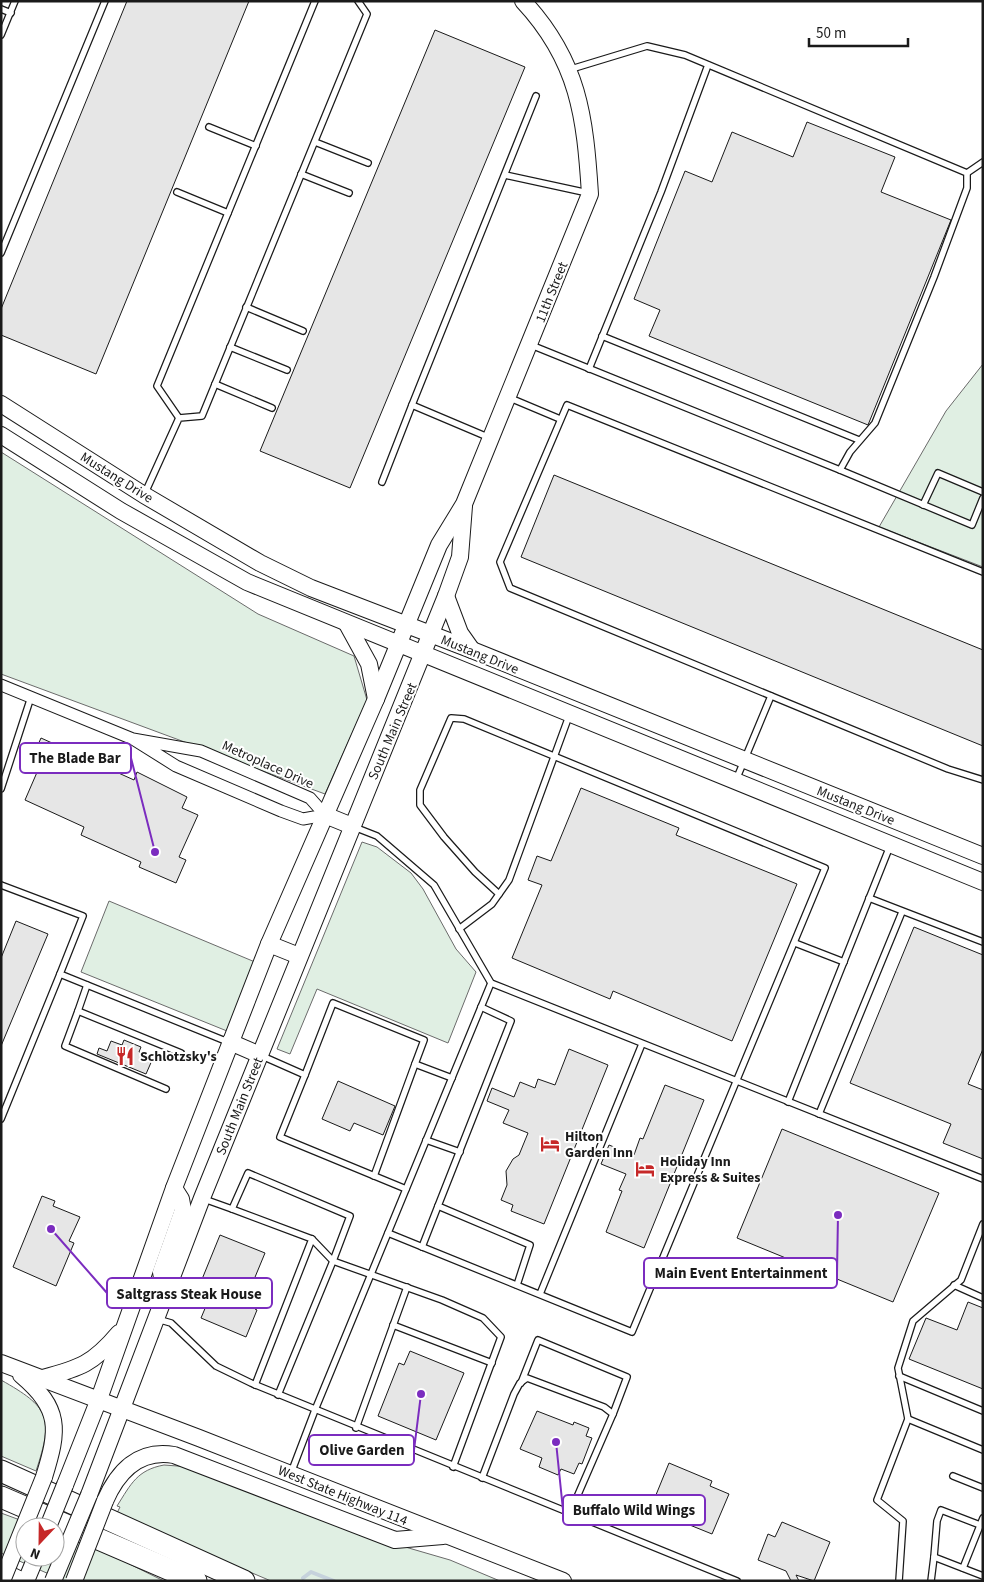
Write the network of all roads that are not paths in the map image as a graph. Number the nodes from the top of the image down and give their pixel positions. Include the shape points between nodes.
1 (15, 1) edge
2 (105, 1) edge
3 (315, 1) edge
4 (358, 1) edge
5 (524, 1) edge
6 (1, 9) edge
7 (11, 13) junction
8 (1, 36) edge
9 (708, 65) junction
10 (569, 72) junction
11 (536, 96) dead end
12 (209, 127) dead end
13 (315, 142) junction
14 (256, 146) junction
15 (983, 162) edge
16 (368, 163) dead end
17 (967, 173) junction
18 (301, 174) junction
19 (505, 175) junction
20 (177, 192) dead end
21 (349, 193) dead end
22 (590, 194) junction
23 (228, 213) junction
24 (1, 253) edge
25 (246, 307) junction
26 (303, 331) dead end
27 (602, 336) junction
28 (529, 345) junction
29 (230, 347) junction
30 (589, 369) junction
31 (287, 370) dead end
32 (214, 384) junction
33 (507, 397) junction
34 (1, 404) edge
35 (412, 405) junction
36 (272, 408) dead end
37 (179, 418) junction
38 (560, 419) junction
39 (1, 435) edge
40 (490, 438) junction
41 (859, 440) junction
42 (840, 470) junction
43 (382, 482) dead end
44 (983, 492) edge
45 (144, 494) junction
46 (983, 498) edge
47 (464, 504) junction
48 (923, 505) junction
49 (983, 572) edge
50 (446, 596) junction
51 (348, 624) junction
52 (407, 625) junction
53 (431, 634) junction
54 (398, 645) junction
55 (472, 650) junction
56 (423, 655) junction
57 (1, 685) edge
58 (771, 696) junction
59 (31, 697) junction
60 (376, 699) junction
61 (570, 715) junction
62 (133, 739) junction
63 (554, 756) junction
64 (744, 760) junction
65 (983, 780) edge
66 (735, 782) junction
67 (1, 789) edge
68 (325, 815) junction
69 (899, 822) junction
70 (352, 826) junction
71 (890, 844) junction
72 (983, 856) edge
73 (983, 882) edge
74 (1, 885) edge
75 (499, 894) junction
76 (869, 898) junction
77 (902, 912) junction
78 (459, 929) junction
79 (983, 942) edge
80 (795, 943) junction
81 (269, 944) junction
82 (299, 956) junction
83 (844, 962) junction
84 (60, 974) junction
85 (491, 983) junction
86 (87, 985) junction
87 (481, 1007) junction
88 (78, 1011) junction
89 (230, 1042) junction
90 (642, 1044) junction
91 (181, 1053) dead end
92 (260, 1055) junction
93 (414, 1064) junction
94 (305, 1075) junction
95 (452, 1078) junction
96 (737, 1081) junction
97 (166, 1089) dead end
98 (788, 1102) junction
99 (819, 1114) junction
100 (1, 1120) edge
101 (426, 1140) junction
102 (460, 1152) junction
103 (374, 1176) junction
104 (983, 1179) edge
105 (174, 1188) junction
106 (406, 1189) junction
107 (202, 1198) junction
108 (438, 1206) junction
109 (232, 1209) junction
110 (983, 1224) edge
111 (388, 1233) junction
112 (312, 1239) junction
113 (422, 1247) junction
114 (333, 1261) junction
115 (370, 1274) junction
116 (517, 1285) junction
117 (954, 1286) junction
118 (407, 1287) junction
119 (164, 1294) junction
120 (540, 1294) junction
121 (983, 1298) edge
122 (156, 1318) junction
123 (393, 1325) junction
124 (125, 1326) junction
125 (492, 1363) junction
126 (7, 1365) edge
127 (899, 1376) junction
128 (43, 1378) junction
129 (520, 1383) junction
130 (255, 1385) junction
131 (278, 1395) junction
132 (99, 1399) junction
133 (123, 1409) junction
134 (314, 1410) junction
135 (983, 1411) edge
136 (613, 1414) junction
137 (908, 1419) junction
138 (356, 1428) junction
139 (983, 1450) edge
140 (452, 1467) junction
141 (1, 1471) edge
142 (291, 1473) junction
143 (953, 1476) dead end
144 (482, 1478) junction
145 (983, 1488) edge
146 (1, 1497) edge
147 (570, 1513) junction
148 (52, 1517) edge
149 (983, 1518) edge
150 (980, 1525) junction
151 (448, 1536) junction
152 (934, 1557) junction
153 (32, 1567) edge
154 (963, 1568) junction
155 (1, 1573) edge
156 (983, 1576) edge
157 (2, 1581) edge
158 (17, 1581) edge
159 (26, 1581) edge
160 (54, 1581) edge
161 (74, 1581) edge
162 (196, 1581) edge
163 (244, 1581) edge
164 (564, 1581) edge
165 (737, 1581) edge
166 (899, 1581) edge
167 (931, 1581) edge

1 - 7 lane
2 - 24 lane
3 - 14 lane
4 - 13 lane via 367,14
5 - 10 main road, 11th Street via 561,54
6 - 7 lane
7 - 8 lane
9 - 10 lane via 647,46
9 - 17 lane
9 - 27 lane
10 - 22 main road, 11th Street via 582,109
11 - 19 lane
12 - 14 lane
13 - 16 lane
13 - 18 lane
14 - 23 lane
15 - 17 lane
17 - 41 lane via 964,196 924,302 875,422
18 - 21 lane
18 - 25 lane
19 - 22 lane
19 - 35 lane
20 - 23 lane
22 - 28 main road, 11th Street
23 - 37 lane via 157,386
25 - 26 lane
25 - 29 lane
27 - 30 lane
27 - 41 lane
28 - 30 lane
28 - 33 main road, 11th Street
29 - 31 lane
29 - 32 lane
30 - 42 lane
32 - 36 lane
32 - 37 lane via 202,416
33 - 38 lane
33 - 40 main road, 11th Street
34 - 45 main road, Mustang Drive
35 - 40 lane
35 - 43 lane
37 - 45 lane
38 - 49 lane via 567,405
38 - 58 lane via 500,562 510,588
39 - 51 main road, Mustang Drive via 121,511 247,582
40 - 47 main road, 11th Street
41 - 42 lane
42 - 48 lane
44 - 48 lane via 938,473
45 - 52 main road, Mustang Drive via 260,563 311,588
46 - 48 lane via 972,525
47 - 50 main road, 11th Street via 460,557
47 - 52 main road, 11th Street via 439,545
50 - 53 main road, 11th Street
50 - 55 main road via 460,633
51 - 54 main road, Mustang Drive
51 - 60 main road via 369,664
52 - 53 main road, Mustang Drive
52 - 54 main road, South Main Street
53 - 55 main road, Mustang Drive
53 - 56 main road, South Main Street
54 - 56 main road, Mustang Drive
54 - 60 main road, South Main Street
55 - 64 main road, Mustang Drive
56 - 61 main road, Mustang Drive
56 - 70 main road, South Main Street
57 - 59 street, Metroplace Drive
58 - 64 lane
58 - 65 lane via 948,769
59 - 62 street, Metroplace Drive
59 - 67 lane
60 - 68 main road, South Main Street
61 - 63 lane
61 - 66 main road, Mustang Drive
62 - 68 street, Metroplace Drive via 201,751 310,798
62 - 68 street, Metroplace Drive via 176,766 281,812 302,819
63 - 75 lane via 508,880
63 - 75 lane via 464,719 451,718 420,790 420,805 444,837
63 - 80 lane via 825,868
64 - 66 lane
64 - 69 main road, Mustang Drive
66 - 71 main road, Mustang Drive
68 - 70 main road
68 - 81 main road, South Main Street
69 - 71 main road
69 - 72 main road, Mustang Drive
70 - 78 lane via 376,836 434,885
70 - 82 main road, South Main Street
71 - 73 main road, Mustang Drive
71 - 76 lane
74 - 84 lane via 83,916
75 - 78 lane via 492,904
76 - 77 lane
76 - 83 lane
77 - 79 lane
77 - 99 lane
78 - 85 lane
80 - 83 lane
80 - 96 lane
81 - 82 main road
81 - 89 main road, South Main Street
82 - 92 main road, South Main Street
83 - 98 lane
84 - 86 lane
84 - 100 lane
85 - 87 lane
85 - 90 lane
86 - 88 lane
86 - 89 lane
87 - 95 lane
87 - 102 lane via 511,1021
88 - 91 lane
88 - 97 lane via 65,1046
89 - 92 main road
89 - 105 main road, South Main Street
90 - 96 lane
90 - 120 lane
92 - 94 lane
92 - 107 main road, South Main Street
93 - 94 lane via 424,1040 333,1003
93 - 95 lane
93 - 103 lane
94 - 103 lane via 280,1137
95 - 101 lane
96 - 98 lane
96 - 120 lane via 632,1332
98 - 99 lane
99 - 104 lane
101 - 102 lane
101 - 106 lane
102 - 108 lane
103 - 106 lane
105 - 119 main road via 183,1210 160,1272
105 - 124 main road, South Main Street
106 - 111 lane
107 - 109 lane
107 - 119 main road, South Main Street
108 - 113 lane
108 - 116 lane via 530,1245
109 - 112 lane
109 - 114 lane via 248,1173 350,1216
110 - 117 lane via 960,1280
111 - 113 lane
111 - 115 lane
112 - 114 lane
112 - 130 lane
113 - 116 lane
114 - 115 lane
114 - 131 lane
115 - 118 lane
115 - 134 lane
116 - 120 lane
117 - 121 lane
117 - 127 lane via 913,1321 898,1368
118 - 123 lane
118 - 125 lane via 483,1318 501,1337
119 - 122 main road, South Main Street
122 - 130 lane via 170,1322 216,1366
122 - 133 main road, South Main Street
123 - 125 lane
123 - 138 lane
124 - 128 main road via 99,1356 82,1366
124 - 132 main road, South Main Street
125 - 140 lane
126 - 128 main road, West State Highway 114
126 - 157 main road, bridge via 38,1388 52,1410 54,1435 44,1477
127 - 135 lane
127 - 137 lane
128 - 132 main road, West State Highway 114
129 - 136 lane via 527,1378 604,1407
129 - 136 lane via 538,1340 628,1377
129 - 144 lane
130 - 131 lane
131 - 134 lane
132 - 133 main road, West State Highway 114
132 - 148 main road, South Main Street, bridge
133 - 142 main road, West State Highway 114
133 - 160 main road, South Main Street, bridge
134 - 138 lane
134 - 142 lane
136 - 147 lane
137 - 139 lane
137 - 166 lane via 878,1500 903,1521
138 - 140 lane
140 - 144 lane
141 - 163 highway
142 - 151 main road, West State Highway 114
143 - 145 lane
144 - 147 lane
146 - 162 highway
147 - 165 lane
149 - 150 lane
150 - 152 lane via 941,1510 936,1521
150 - 154 lane
151 - 161 main road, bridge via 394,1540 162,1453 142,1458 126,1468 114,1483
151 - 164 main road, West State Highway 114
152 - 154 lane
152 - 167 lane
153 - 159 main road
154 - 156 lane
155 - 158 highway

